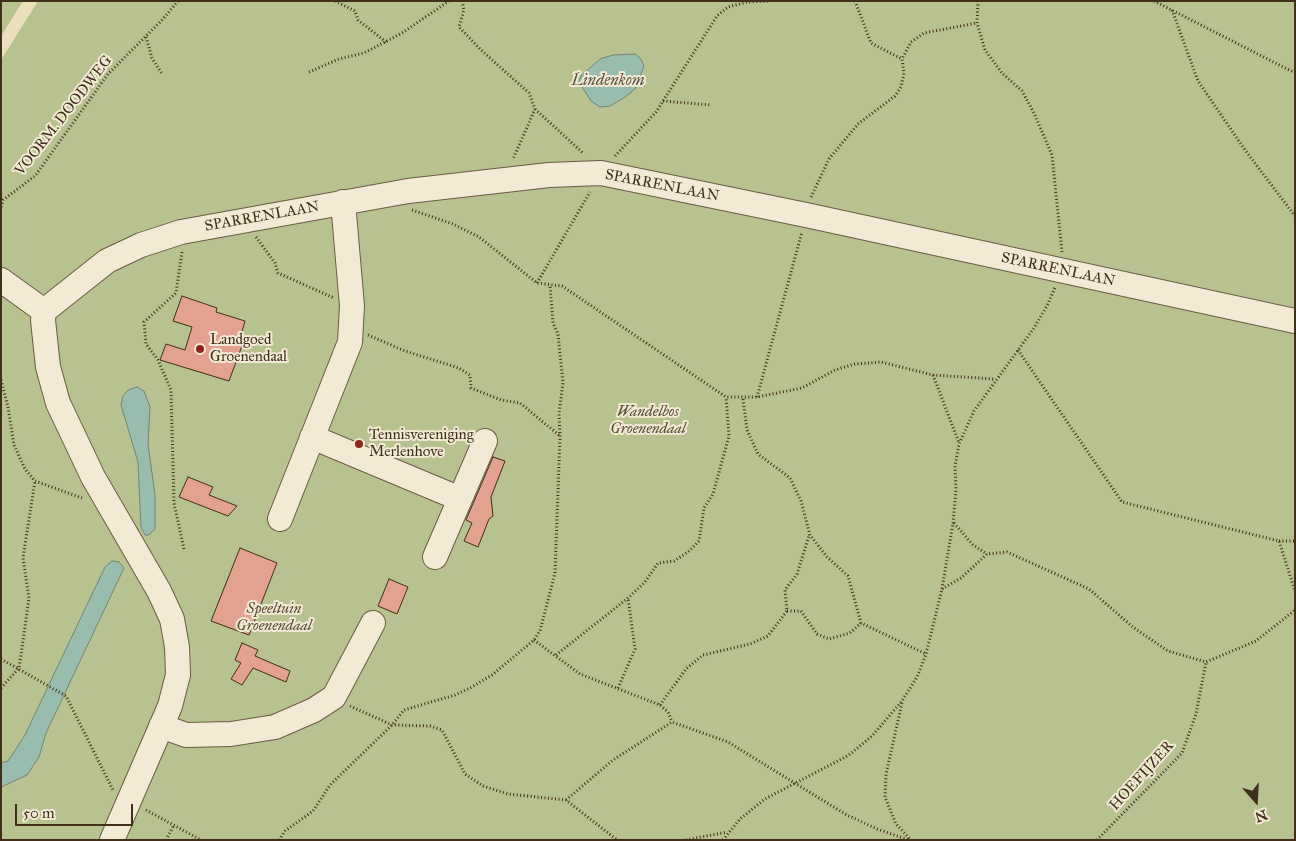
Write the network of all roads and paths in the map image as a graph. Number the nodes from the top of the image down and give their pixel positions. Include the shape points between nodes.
1 (178, 1) edge
2 (336, 1) edge
3 (449, 1) edge
4 (462, 1) edge
5 (768, 1) edge
6 (856, 1) edge
7 (978, 1) edge
8 (1154, 1) edge
9 (1172, 10) junction
10 (977, 23) junction
11 (146, 37) junction
12 (386, 42) junction
13 (902, 59) junction
14 (308, 72) dead end
15 (1295, 73) edge
16 (162, 74) dead end
17 (663, 101) junction
18 (710, 105) dead end
19 (535, 109) junction
20 (510, 165) dead end
21 (601, 173) junction
22 (385, 196) junction
23 (2, 201) edge
24 (343, 202) junction
25 (1, 206) edge
26 (806, 215) junction
27 (1295, 216) edge
28 (243, 220) junction
29 (181, 232) junction
30 (1061, 271) junction
31 (1, 280) edge
32 (537, 283) junction
33 (550, 285) junction
34 (352, 306) junction
35 (44, 311) junction
36 (1295, 321) edge
37 (1018, 350) junction
38 (933, 375) junction
39 (995, 379) junction
40 (1, 380) edge
41 (726, 397) junction
42 (758, 397) junction
43 (743, 399) junction
44 (560, 436) junction
45 (312, 437) junction
46 (485, 441) dead end
47 (959, 444) junction
48 (35, 481) junction
49 (458, 498) junction
50 (90, 500) dead end
51 (280, 519) dead end
52 (954, 523) junction
53 (810, 535) junction
54 (1279, 541) junction
55 (1295, 541) edge
56 (184, 549) dead end
57 (988, 554) junction
58 (435, 556) dead end
59 (942, 589) junction
60 (1295, 591) edge
61 (628, 598) junction
62 (1295, 610) edge
63 (787, 611) junction
64 (373, 623) dead end
65 (860, 623) junction
66 (534, 640) junction
67 (556, 654) junction
68 (926, 654) junction
69 (1, 659) edge
70 (1206, 662) junction
71 (19, 668) junction
72 (1, 688) edge
73 (618, 688) junction
74 (334, 697) junction
75 (902, 701) junction
76 (660, 705) junction
77 (672, 722) junction
78 (392, 725) junction
79 (161, 726) junction
80 (793, 783) junction
81 (123, 791) junction
82 (566, 800) junction
83 (174, 825) junction
84 (727, 832) junction
85 (112, 840) edge
86 (166, 840) edge
87 (201, 840) edge
88 (279, 840) edge
89 (617, 840) edge
90 (686, 840) edge
91 (723, 840) edge
92 (910, 840) edge
93 (1097, 840) edge

1 - 11 path, VOORM. DOODWEG
2 - 12 path via 355,11 358,20
3 - 12 path
4 - 19 path via 464,10 459,27 529,93
5 - 17 path via 728,7 717,16
6 - 13 path via 871,43
7 - 10 path
8 - 9 path
9 - 15 path
9 - 27 path via 1198,81
10 - 13 path via 924,33 911,42
10 - 30 path via 985,50 1002,73 1022,91 1052,155 1060,208
11 - 16 path via 152,58
11 - 23 path, VOORM. DOODWEG via 108,74 36,176
12 - 14 path
13 - 26 path via 901,87 895,96 858,124 829,159
17 - 18 path
17 - 21 path
19 - 20 path
19 - 21 path
21 - 22 street, SPARRENLAAN via 532,177
21 - 26 street, SPARRENLAAN
21 - 32 path
22 - 24 street, SPARRENLAAN
22 - 32 path via 479,237
23 - 25 path, VOORM. DOODWEG
24 - 28 street, SPARRENLAAN
24 - 34 street
26 - 30 street, SPARRENLAAN
26 - 42 path
28 - 29 street, SPARRENLAAN
28 - 34 path via 275,263 278,273
29 - 35 street, SPARRENLAAN via 107,260
29 - 56 path via 182,253 176,294 144,322 146,344 158,360 171,390 174,503
30 - 36 street, SPARRENLAAN
30 - 37 path via 1048,304
31 - 35 street
32 - 33 path
33 - 41 path via 562,286
33 - 44 path via 563,383
34 - 44 path via 363,331 376,340 459,368 470,375 471,388 501,400 520,403
34 - 45 street via 350,342
35 - 79 street via 48,367 58,403 93,477 172,619 178,675
37 - 39 path
37 - 54 path via 1122,502
38 - 39 path
38 - 42 path via 881,362 854,364 835,370 802,388
38 - 47 path
39 - 47 path via 974,411
40 - 48 path via 14,445 25,469
41 - 43 path
41 - 61 path via 729,436 713,494 704,508 699,541 674,560 658,563
42 - 43 path
43 - 53 path via 747,430 754,446 758,454 790,478 801,501
44 - 66 path via 555,573 540,631
45 - 49 street
45 - 51 street
46 - 49 street
47 - 52 path via 955,466
48 - 50 path
48 - 71 path via 23,558 29,598
49 - 58 street
52 - 57 path via 973,545
52 - 59 path
53 - 63 path via 798,574 785,590
53 - 65 path via 848,576
54 - 55 path
54 - 60 path
57 - 59 path via 961,578
57 - 70 path via 1007,552 1089,590 1134,628 1168,651
59 - 68 path
61 - 67 path
61 - 73 path via 635,648
62 - 70 path via 1256,641
63 - 65 path via 800,611 817,634 829,639 850,633
63 - 76 path via 768,636 750,644 703,655 686,668
64 - 74 street
65 - 68 path
66 - 67 path
66 - 78 path via 492,675 455,696 404,710
67 - 73 path via 580,674
68 - 75 path
69 - 71 path
70 - 93 path, HOEFIJZER via 1196,714 1182,753
71 - 72 path
71 - 81 path via 66,696 112,790
73 - 76 path
74 - 78 path
74 - 79 street via 314,710 275,727 231,734 186,735
75 - 80 path via 872,736 849,756
75 - 92 path via 886,774 885,797 896,824
76 - 77 path
77 - 80 path via 728,742
77 - 82 path via 613,760
78 - 82 path via 430,726 442,730 465,774 483,786 508,794
78 - 88 path via 330,785 313,811 285,831
79 - 81 street
80 - 84 path via 765,799
80 - 92 path via 845,814
81 - 83 path
81 - 85 street
82 - 89 path
83 - 86 path
83 - 87 path
84 - 90 path
84 - 91 path

